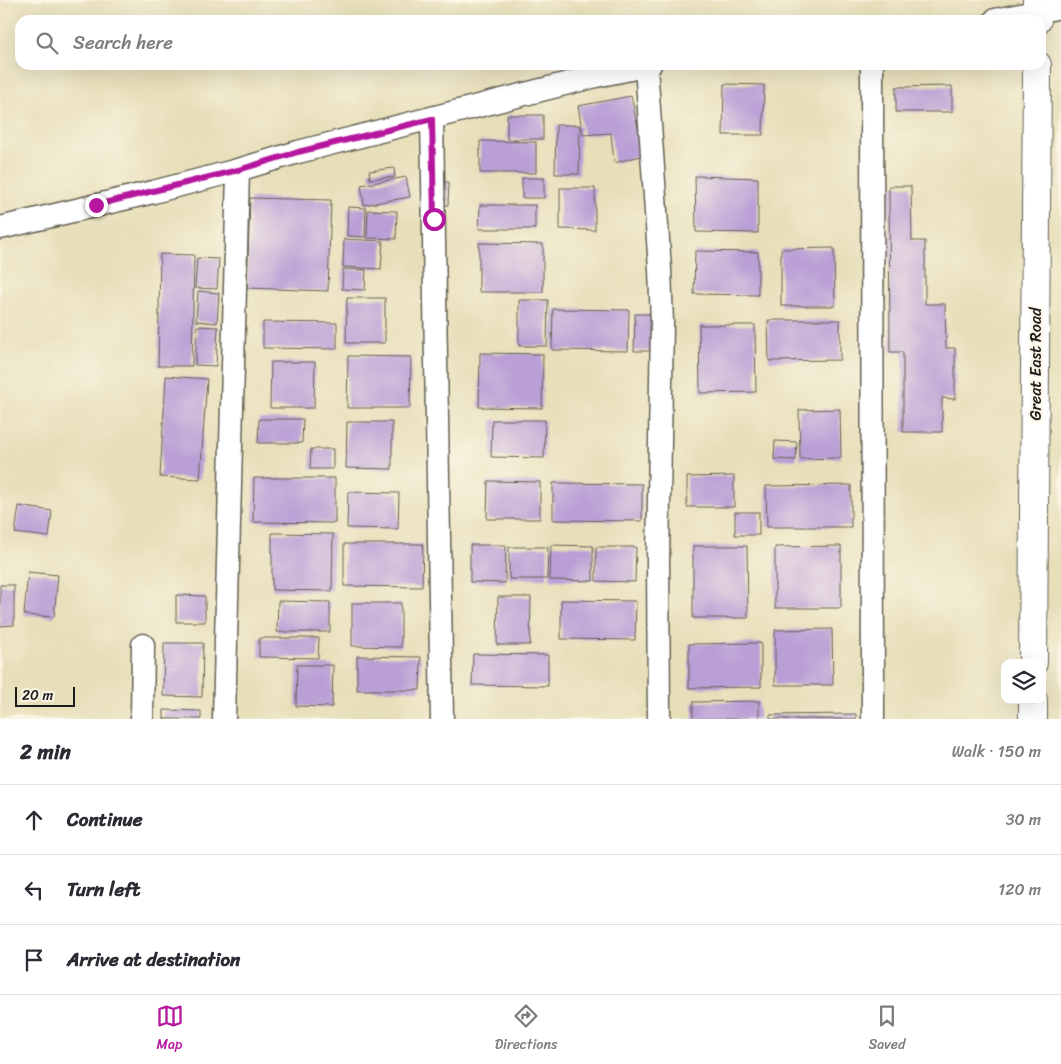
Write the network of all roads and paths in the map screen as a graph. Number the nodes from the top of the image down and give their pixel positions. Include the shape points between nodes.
1 (1043, 10) edge
2 (1019, 15) edge
3 (624, 70) edge
4 (648, 70) edge
5 (872, 70) edge
6 (1037, 70) edge
7 (432, 119) junction
8 (238, 170) junction
9 (0, 228) edge
10 (143, 645) dead end
11 (1033, 659) edge
12 (1033, 704) edge
13 (142, 719) edge
14 (224, 719) edge
15 (442, 719) edge
16 (660, 719) edge
17 (872, 719) edge
18 (1033, 719) edge

1 - 2 street
3 - 7 street
4 - 16 street via 662,323 658,560
5 - 17 street
6 - 11 highway, Great East Road
7 - 8 street
7 - 15 street
8 - 9 street
8 - 14 street
10 - 13 street
12 - 18 highway

